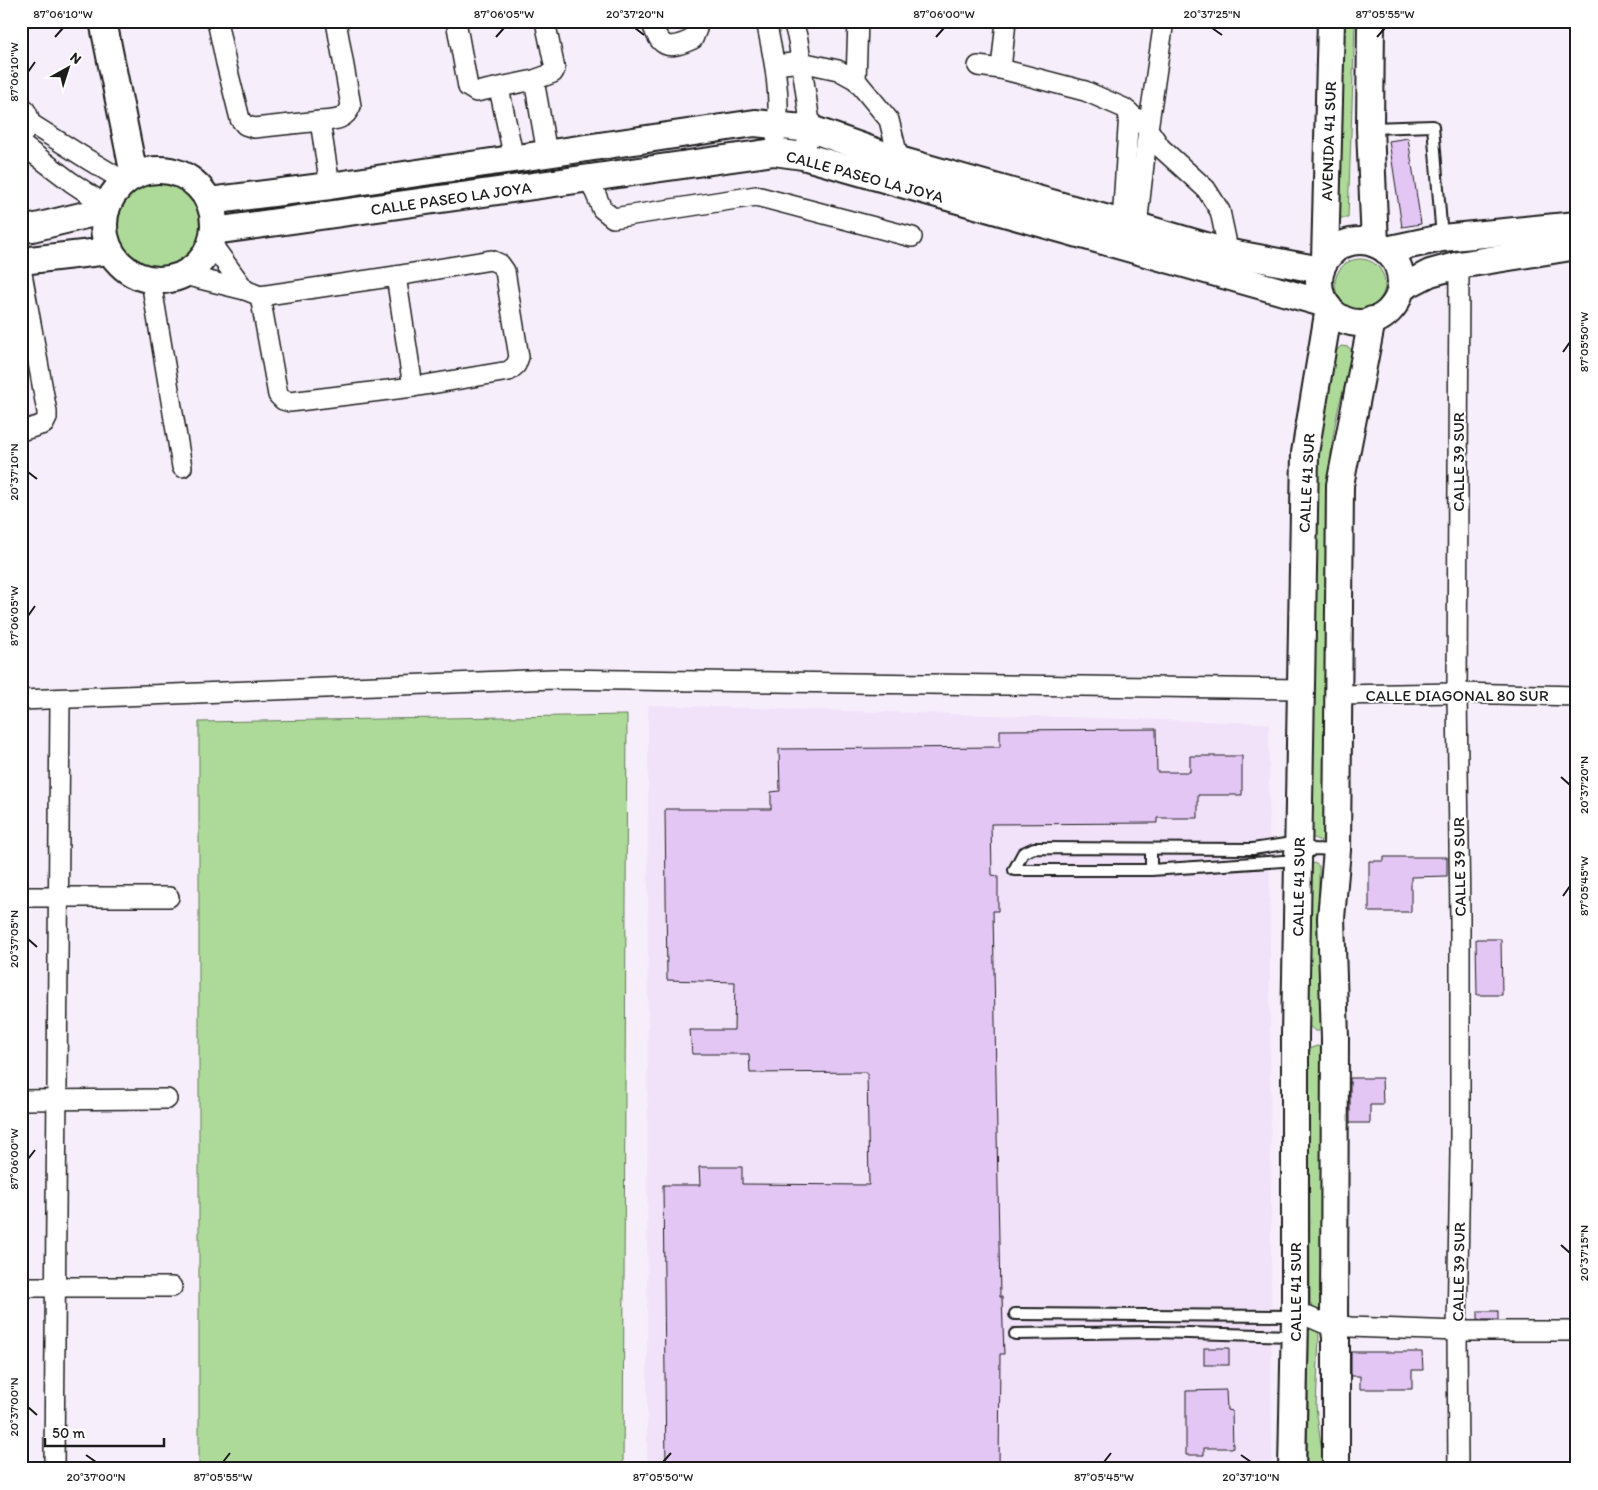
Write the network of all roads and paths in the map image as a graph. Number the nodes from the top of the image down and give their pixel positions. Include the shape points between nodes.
1 (103, 21) edge
2 (217, 21) edge
3 (336, 21) edge
4 (456, 21) edge
5 (545, 21) edge
6 (651, 21) edge
7 (696, 21) edge
8 (766, 21) edge
9 (793, 21) edge
10 (858, 21) edge
11 (1006, 21) edge
12 (1164, 21) edge
13 (1331, 21) edge
14 (1371, 21) edge
15 (1572, 21) edge
16 (1577, 26) edge
17 (801, 62) junction
18 (775, 65) junction
19 (978, 66) dead end
20 (1001, 69) junction
21 (534, 80) junction
22 (856, 80) junction
23 (500, 88) junction
24 (21, 104) edge
25 (1129, 112) junction
26 (320, 121) junction
27 (778, 124) junction
28 (1370, 128) junction
29 (26, 129) edge
30 (811, 129) junction
31 (1148, 129) junction
32 (21, 144) edge
33 (774, 152) junction
34 (547, 153) junction
35 (803, 156) junction
36 (514, 159) junction
37 (87, 160) junction
38 (899, 160) junction
39 (129, 178) junction
40 (589, 178) junction
41 (71, 182) junction
42 (330, 186) junction
43 (208, 201) junction
44 (106, 208) junction
45 (1130, 224) junction
46 (1577, 225) edge
47 (21, 229) edge
48 (213, 237) junction
49 (912, 237) dead end
50 (1442, 238) junction
51 (1577, 246) edge
52 (1380, 247) junction
53 (110, 251) junction
54 (1226, 252) junction
55 (21, 261) edge
56 (1323, 265) junction
57 (1459, 265) junction
58 (21, 268) edge
59 (184, 275) junction
60 (396, 276) junction
61 (151, 281) junction
62 (1401, 288) junction
63 (253, 293) junction
64 (1327, 306) junction
65 (1372, 320) junction
66 (413, 387) junction
67 (21, 431) edge
68 (182, 467) dead end
69 (1302, 689) junction
70 (1456, 693) junction
71 (1338, 695) junction
72 (1577, 696) edge
73 (60, 699) junction
74 (21, 700) edge
75 (1150, 848) junction
76 (1312, 850) junction
77 (1151, 870) junction
78 (21, 897) edge
79 (58, 897) junction
80 (168, 897) dead end
81 (1295, 1036) junction
82 (1334, 1038) junction
83 (167, 1099) dead end
84 (21, 1100) edge
85 (57, 1100) junction
86 (21, 1287) edge
87 (55, 1287) junction
88 (172, 1287) dead end
89 (1015, 1314) dead end
90 (1152, 1314) junction
91 (1334, 1324) junction
92 (1295, 1326) junction
93 (1457, 1331) junction
94 (1577, 1331) edge
95 (1153, 1332) junction
96 (1016, 1334) dead end
97 (54, 1469) edge
98 (1292, 1469) edge
99 (1336, 1469) edge
100 (1458, 1469) edge

1 - 39 main road
2 - 26 street via 240,120 245,125 254,128
3 - 26 street via 351,106 342,119
4 - 23 street via 468,87 476,92
5 - 21 street via 555,69 550,75
6 - 7 street via 657,39 664,45 679,45 693,39
8 - 18 street
9 - 17 street
10 - 22 street
11 - 20 street
12 - 31 street
13 - 56 main road, AVENIDA 41 SUR
14 - 28 main road
15 - 16 street
17 - 18 street
17 - 22 street via 838,70
17 - 30 street
18 - 27 street
19 - 20 street
20 - 25 street via 1085,91
21 - 23 street
21 - 34 street
22 - 38 street via 889,120
23 - 36 street
24 - 29 street via 29,112
25 - 31 street
25 - 45 street
26 - 42 street
27 - 30 main road, CALLE PASEO LA JOYA
27 - 33 street
27 - 34 main road, CALLE PASEO LA JOYA via 756,123
28 - 50 lane via 1433,126
28 - 52 main road
29 - 37 street
30 - 35 street
30 - 38 main road, CALLE PASEO LA JOYA
31 - 45 street
31 - 54 street via 1161,148 1206,189 1220,211
32 - 41 street
33 - 35 main road, CALLE PASEO LA JOYA
33 - 40 main road, CALLE PASEO LA JOYA
34 - 36 main road, CALLE PASEO LA JOYA
35 - 64 main road, CALLE PASEO LA JOYA
36 - 42 main road, CALLE PASEO LA JOYA
37 - 39 street
37 - 41 street
38 - 45 main road, CALLE PASEO LA JOYA
39 - 43 main road via 158,170 173,172 188,178
39 - 44 main road via 114,193
40 - 48 main road, CALLE PASEO LA JOYA
40 - 49 street via 602,209 613,218 756,196
41 - 44 street
42 - 43 main road, CALLE PASEO LA JOYA
43 - 48 main road via 213,216
44 - 47 main road
44 - 53 main road via 104,228
45 - 54 main road, CALLE PASEO LA JOYA
46 - 50 main road
48 - 59 main road via 201,262
48 - 63 street
50 - 52 main road
51 - 57 main road
52 - 56 main road via 1361,241 1348,242 1336,248
52 - 62 main road via 1397,267
53 - 55 main road
53 - 61 main road via 126,270
54 - 56 main road, CALLE PASEO LA JOYA
56 - 64 main road via 1319,284
57 - 62 main road via 1430,273
57 - 70 street, CALLE 39 SUR
58 - 67 street via 47,412 44,424
59 - 61 main road
59 - 63 street
60 - 63 street
60 - 66 street
60 - 66 street via 492,260 500,264 505,271 519,357 509,371
61 - 68 street
62 - 65 main road via 1389,311
63 - 66 street via 278,395 284,400 290,402
64 - 65 main road via 1339,317 1352,322
64 - 69 main road, CALLE 41 SUR via 1304,454
65 - 71 main road, CALLE 41 SUR via 1340,485
69 - 73 street via 553,679
69 - 76 main road, CALLE 41 SUR
70 - 71 street, CALLE DIAGONAL 80 SUR
70 - 72 street, CALLE DIAGONAL 80 SUR
70 - 93 street, CALLE 39 SUR via 1460,918
71 - 76 main road, CALLE 41 SUR
73 - 74 street
73 - 79 street
75 - 76 lane
75 - 77 lane
75 - 77 lane via 1034,848 1023,853 1014,870
76 - 77 lane
76 - 81 main road, CALLE 41 SUR
76 - 82 main road, CALLE 41 SUR via 1331,918
78 - 79 street
79 - 80 street
79 - 85 street
81 - 82 main road
81 - 92 main road, CALLE 41 SUR
82 - 91 main road, CALLE 41 SUR
83 - 85 street
84 - 85 street
85 - 87 street
86 - 87 street
87 - 88 street
87 - 97 street
89 - 90 lane
90 - 92 lane
90 - 95 lane
91 - 92 street via 1309,1317
91 - 93 street via 1350,1328
91 - 99 main road, CALLE 41 SUR
92 - 95 lane
92 - 98 main road, CALLE 41 SUR
93 - 94 street
93 - 100 street, CALLE 39 SUR
95 - 96 lane

